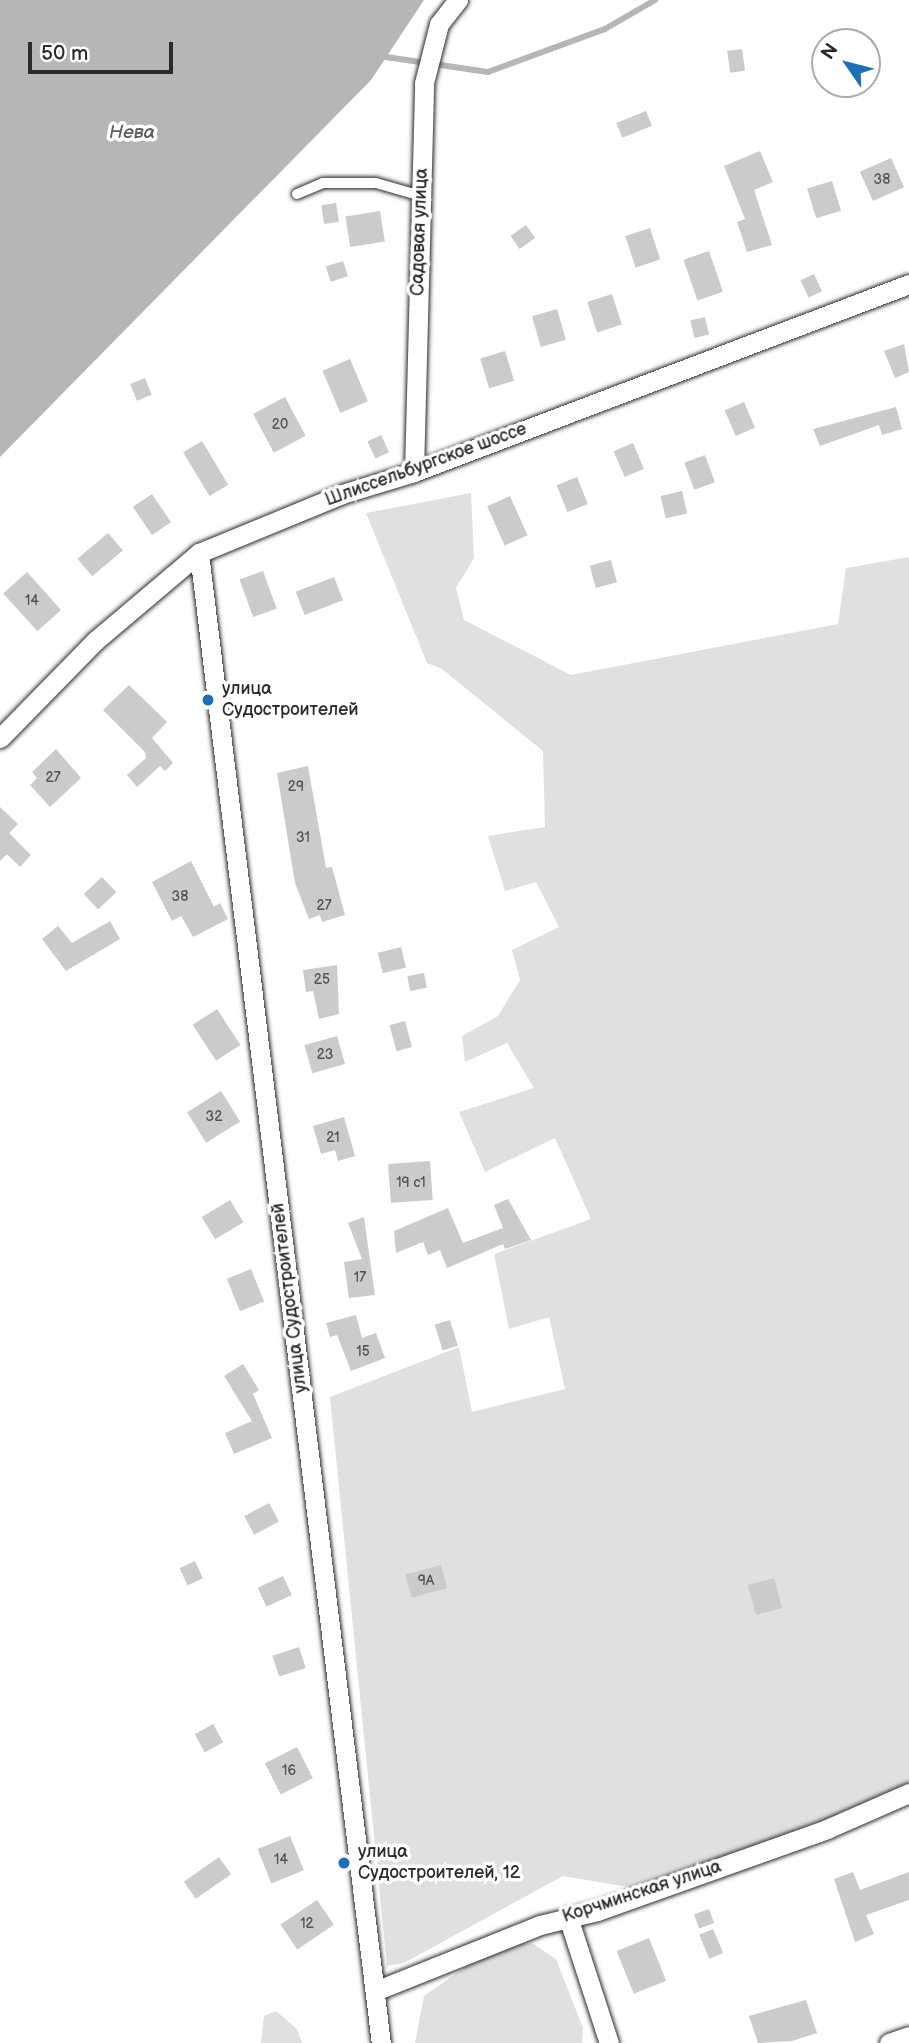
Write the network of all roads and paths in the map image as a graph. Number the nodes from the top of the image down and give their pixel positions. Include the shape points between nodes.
1 (458, 0) edge
2 (297, 194) dead end
3 (421, 196) junction
4 (909, 284) edge
5 (414, 472) junction
6 (199, 553) junction
7 (0, 738) edge
8 (909, 1793) edge
9 (568, 1917) junction
10 (375, 1991) junction
11 (909, 2036) edge
12 (381, 2043) edge
13 (609, 2043) edge
14 (890, 2043) edge

1 - 3 street, Садовая улица via 439,24 424,83
2 - 3 lane via 323,183 376,183
3 - 5 street, Садовая улица
4 - 5 street, Шлиссельбургское шоссе
5 - 6 street, Шлиссельбургское шоссе via 317,503
6 - 7 street, Шлиссельбургское шоссе via 96,640
6 - 10 street, улица Судостроителей
8 - 9 street, Корчминская улица via 827,1829
9 - 10 street, Корчминская улица
9 - 13 street
10 - 12 street, улица Судостроителей
11 - 14 street

